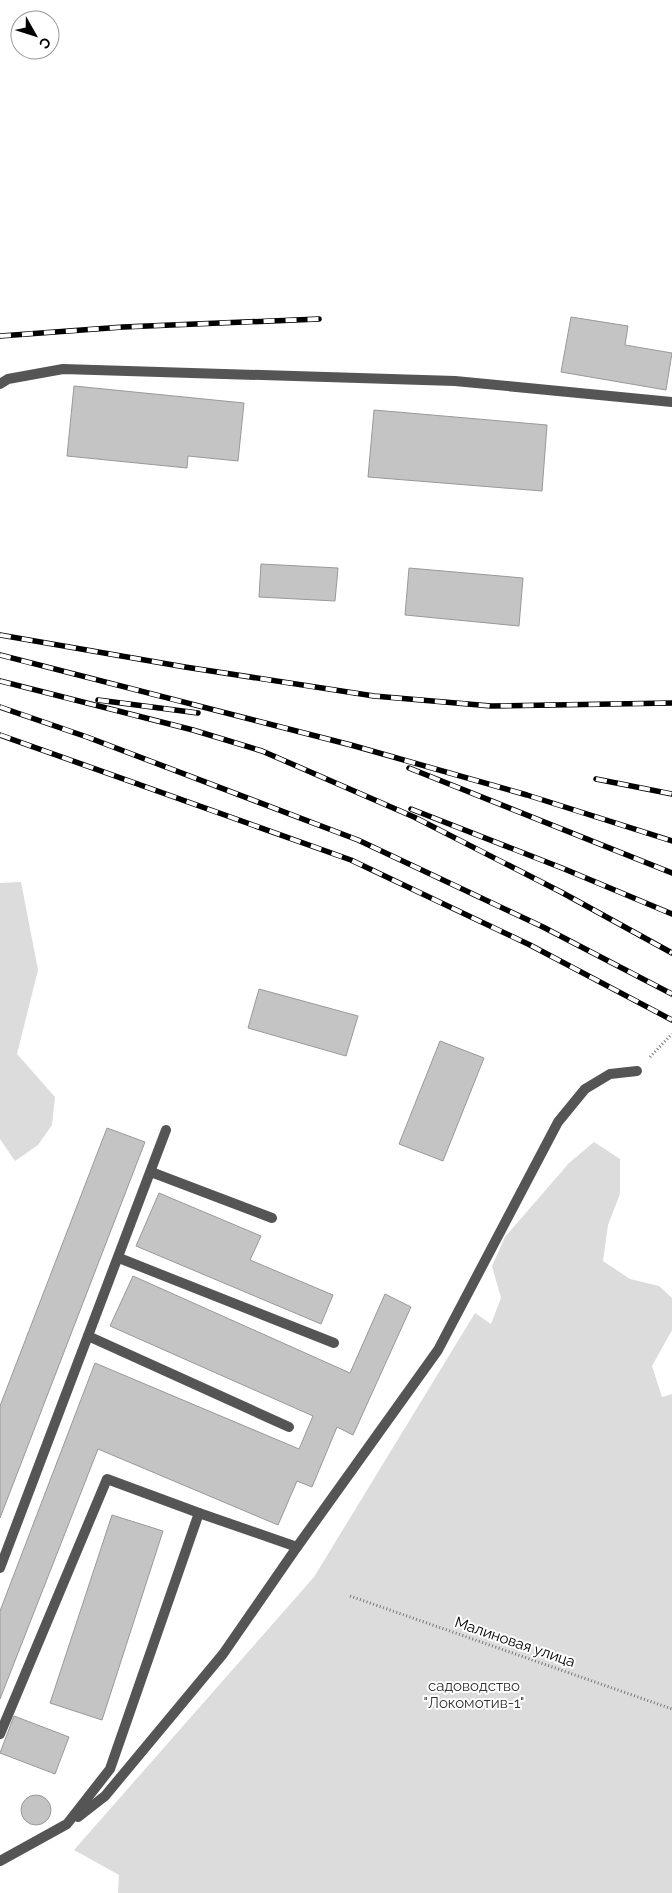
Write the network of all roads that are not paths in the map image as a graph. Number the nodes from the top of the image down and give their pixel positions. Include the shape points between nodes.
1 (0, 384) edge
2 (672, 402) edge
3 (637, 1071) road end
4 (166, 1130) dead end
5 (151, 1172) junction
6 (272, 1218) dead end
7 (119, 1258) junction
8 (88, 1336) junction
9 (334, 1343) dead end
10 (289, 1427) dead end
11 (199, 1513) junction
12 (296, 1547) junction
13 (0, 1568) edge
14 (0, 1734) edge
15 (67, 1824) junction
16 (0, 1861) edge

1 - 2 lane via 8,379 73,369 455,381
3 - 12 lane via 610,1074 585,1089 558,1122 438,1350
4 - 5 lane
5 - 6 lane
5 - 7 lane
7 - 8 lane
7 - 9 lane
8 - 10 lane
8 - 13 lane
11 - 12 lane
11 - 14 lane via 107,1479
11 - 15 lane via 110,1769
12 - 15 lane via 223,1654 105,1796
15 - 16 lane

